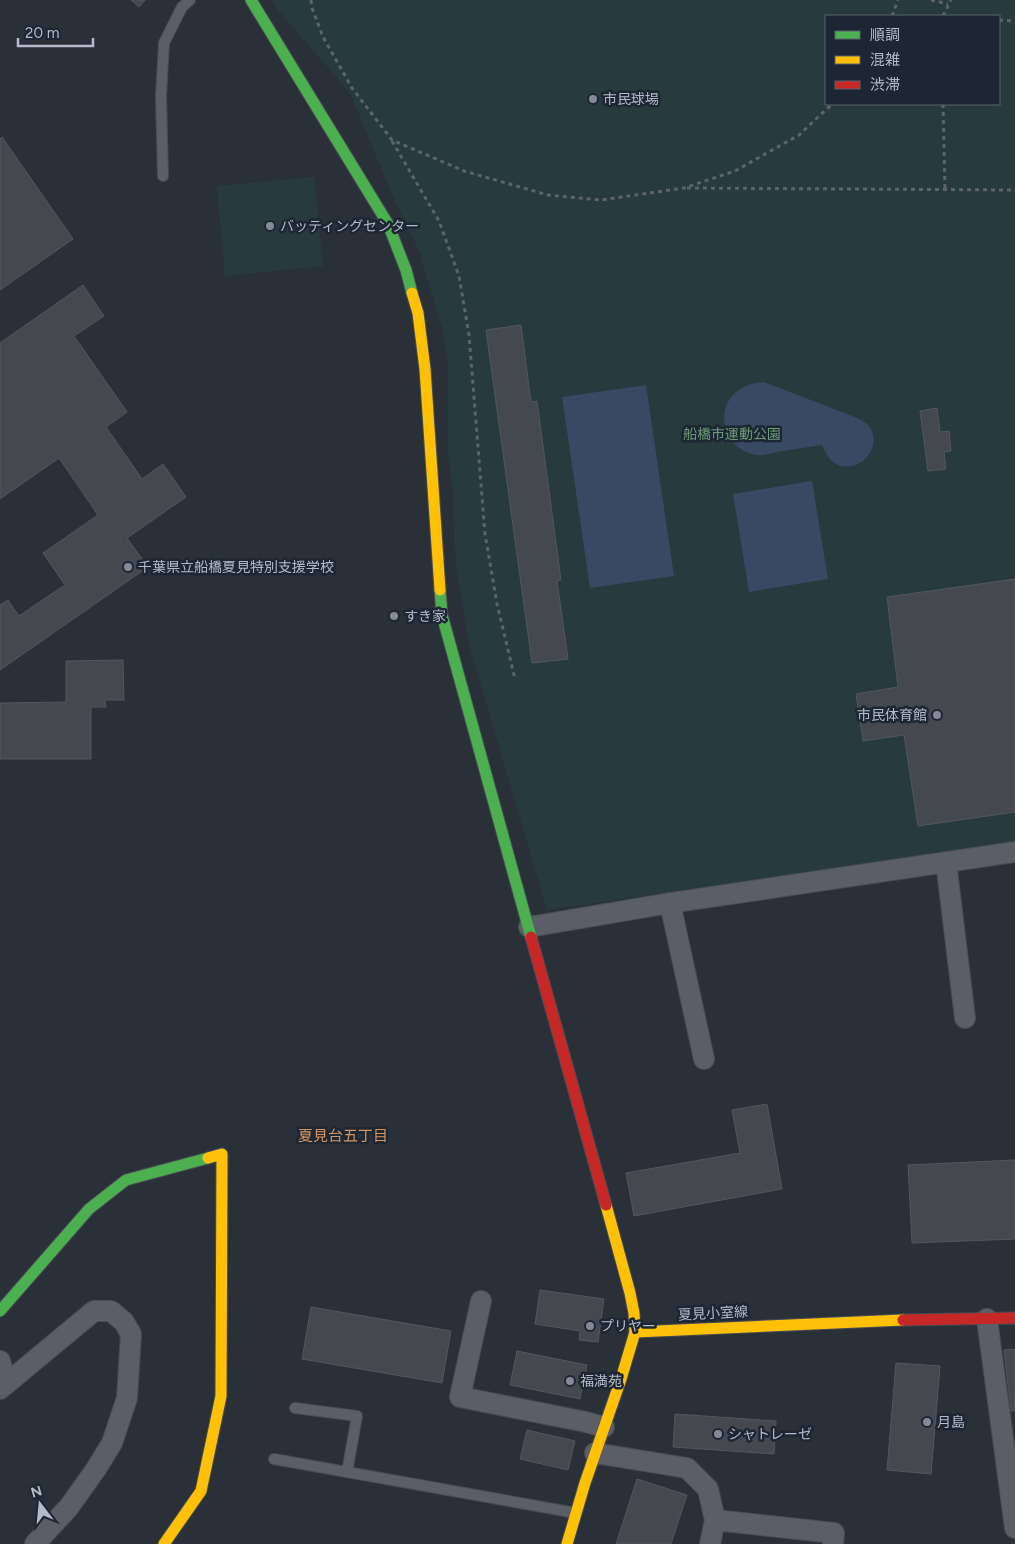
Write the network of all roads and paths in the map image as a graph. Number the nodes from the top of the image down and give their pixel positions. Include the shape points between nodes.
1 (190, 0) edge
2 (251, 0) edge
3 (311, 0) edge
4 (898, 0) edge
5 (931, 0) edge
6 (951, 0) edge
7 (948, 4) junction
8 (892, 15) edge
9 (943, 15) edge
10 (1000, 20) edge
11 (1015, 21) edge
12 (831, 105) edge
13 (944, 105) edge
14 (392, 140) junction
15 (163, 176) dead end
16 (684, 188) junction
17 (945, 190) junction
18 (1015, 190) edge
19 (515, 679) dead end
20 (1015, 852) edge
21 (946, 862) junction
22 (670, 903) junction
23 (529, 926) junction
24 (965, 1018) dead end
25 (704, 1060) dead end
26 (481, 1301) dead end
27 (0, 1311) edge
28 (1015, 1318) edge
29 (986, 1319) junction
30 (635, 1332) junction
31 (0, 1361) edge
32 (3, 1386) edge
33 (295, 1408) dead end
34 (604, 1427) junction
35 (595, 1453) junction
36 (274, 1459) dead end
37 (347, 1472) junction
38 (576, 1513) junction
39 (715, 1520) junction
40 (1015, 1528) edge
41 (35, 1544) edge
42 (164, 1544) edge
43 (567, 1544) edge
44 (710, 1544) edge
45 (833, 1544) edge

1 - 15 lane via 182,7 164,43 161,96
2 - 23 street via 388,224 406,270 418,313 425,369 442,615
3 - 14 path via 322,37 352,88
4 - 8 path
5 - 7 path
6 - 7 path
7 - 9 path
10 - 11 path
12 - 16 path via 799,135 735,171
13 - 17 path
14 - 16 path via 464,171 548,195 601,200
14 - 19 path via 439,221 459,276 469,335 485,534 496,604
16 - 17 path
17 - 18 path
20 - 21 street
21 - 22 street
21 - 24 street
22 - 23 street
22 - 25 street
23 - 30 street via 630,1293
26 - 34 street via 460,1397
27 - 42 street via 89,1209 126,1180 222,1154 222,1396 201,1492
28 - 29 street, 夏見小室線
29 - 30 street, 夏見小室線 via 863,1321
29 - 40 street
30 - 34 street
31 - 32 street
32 - 41 street via 94,1311 111,1311 124,1322 131,1334 127,1398 112,1443 68,1507
33 - 37 lane via 357,1416
34 - 35 street
35 - 38 street
35 - 39 street via 687,1468 708,1489
36 - 37 lane
37 - 38 lane
38 - 43 street
39 - 44 street
39 - 45 street via 834,1533

